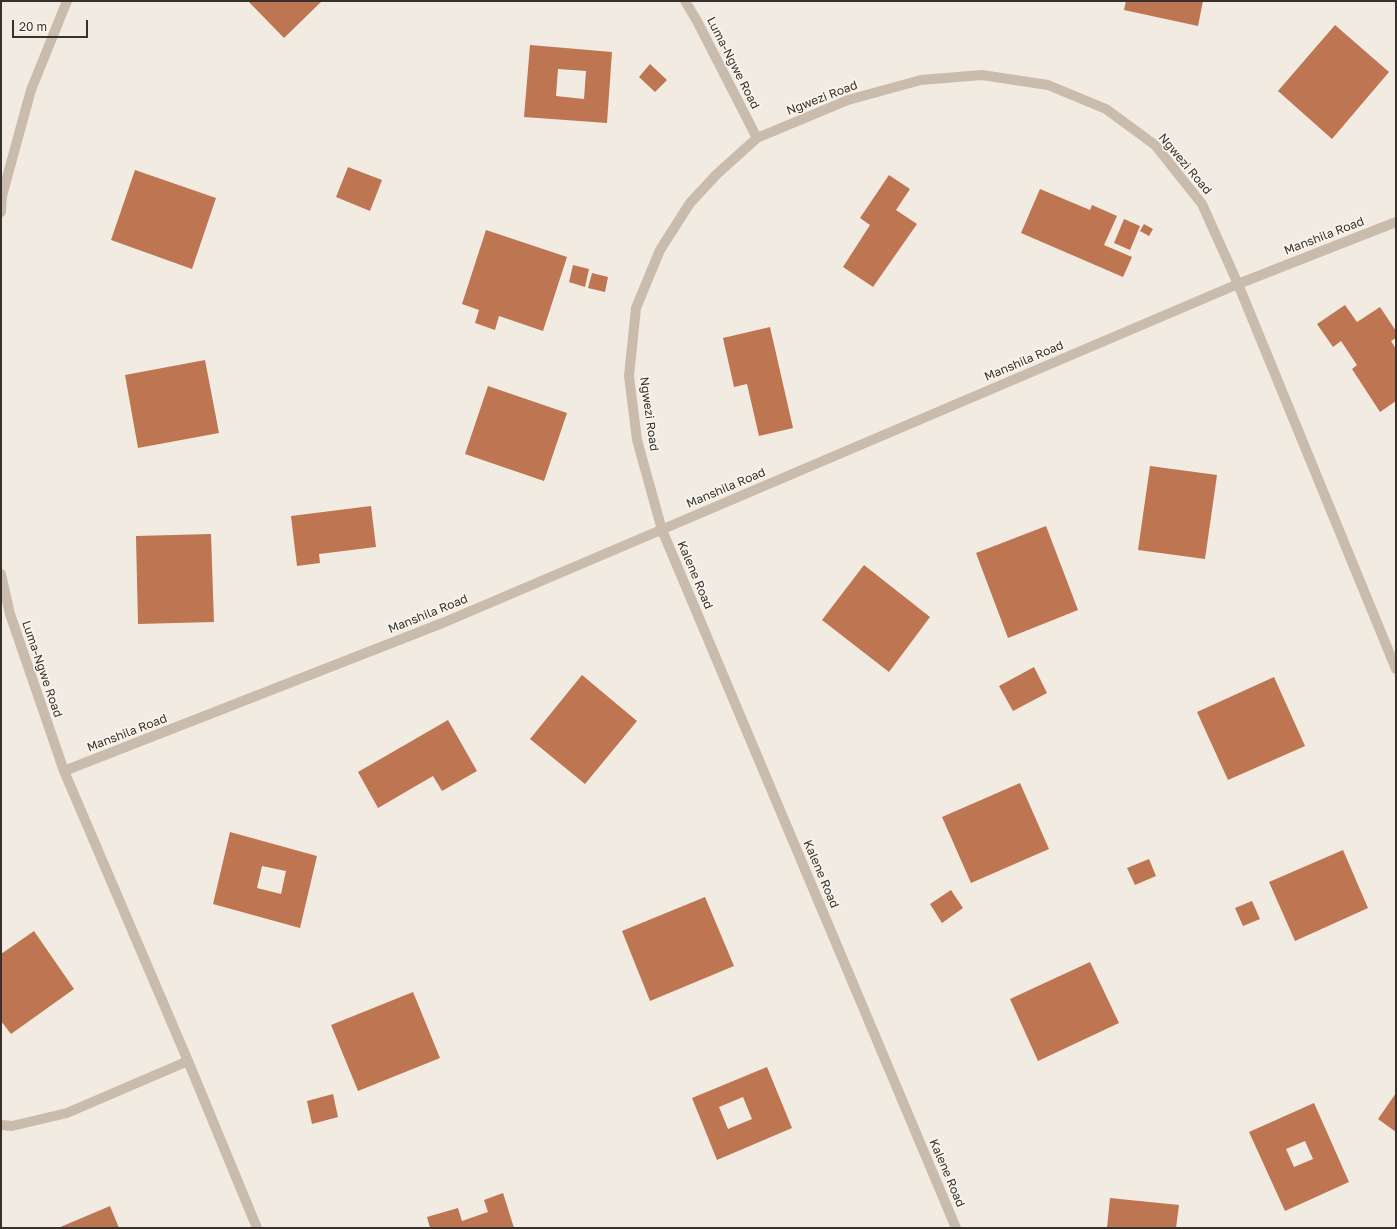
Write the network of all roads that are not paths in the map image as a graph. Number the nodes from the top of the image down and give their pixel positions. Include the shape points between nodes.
1 (67, 1) edge
2 (685, 1) edge
3 (757, 138) junction
4 (1, 212) edge
5 (1396, 222) edge
6 (1238, 284) junction
7 (662, 530) junction
8 (1, 574) edge
9 (1396, 669) edge
10 (64, 772) junction
11 (188, 1061) junction
12 (1, 1125) edge
13 (257, 1228) edge
14 (956, 1228) edge

1 - 4 street via 31,90 2,196
2 - 3 street, Luma-Ngwe Road
3 - 6 street, Ngwezi Road via 848,100 921,80 982,75 1048,85 1106,109 1155,145 1202,204
3 - 7 street, Ngwezi Road via 717,174 690,203 660,250 636,308 629,376 636,440
5 - 6 street, Manshila Road
6 - 7 street, Manshila Road
6 - 9 street, Ngwezi Road
7 - 10 street, Manshila Road via 445,622
7 - 14 street, Kalene Road
8 - 10 street, Luma-Ngwe Road via 10,614
10 - 11 street, Luma-Ngwe Road
11 - 12 street via 67,1113 12,1126
11 - 13 street, Luma-Ngwe Road

